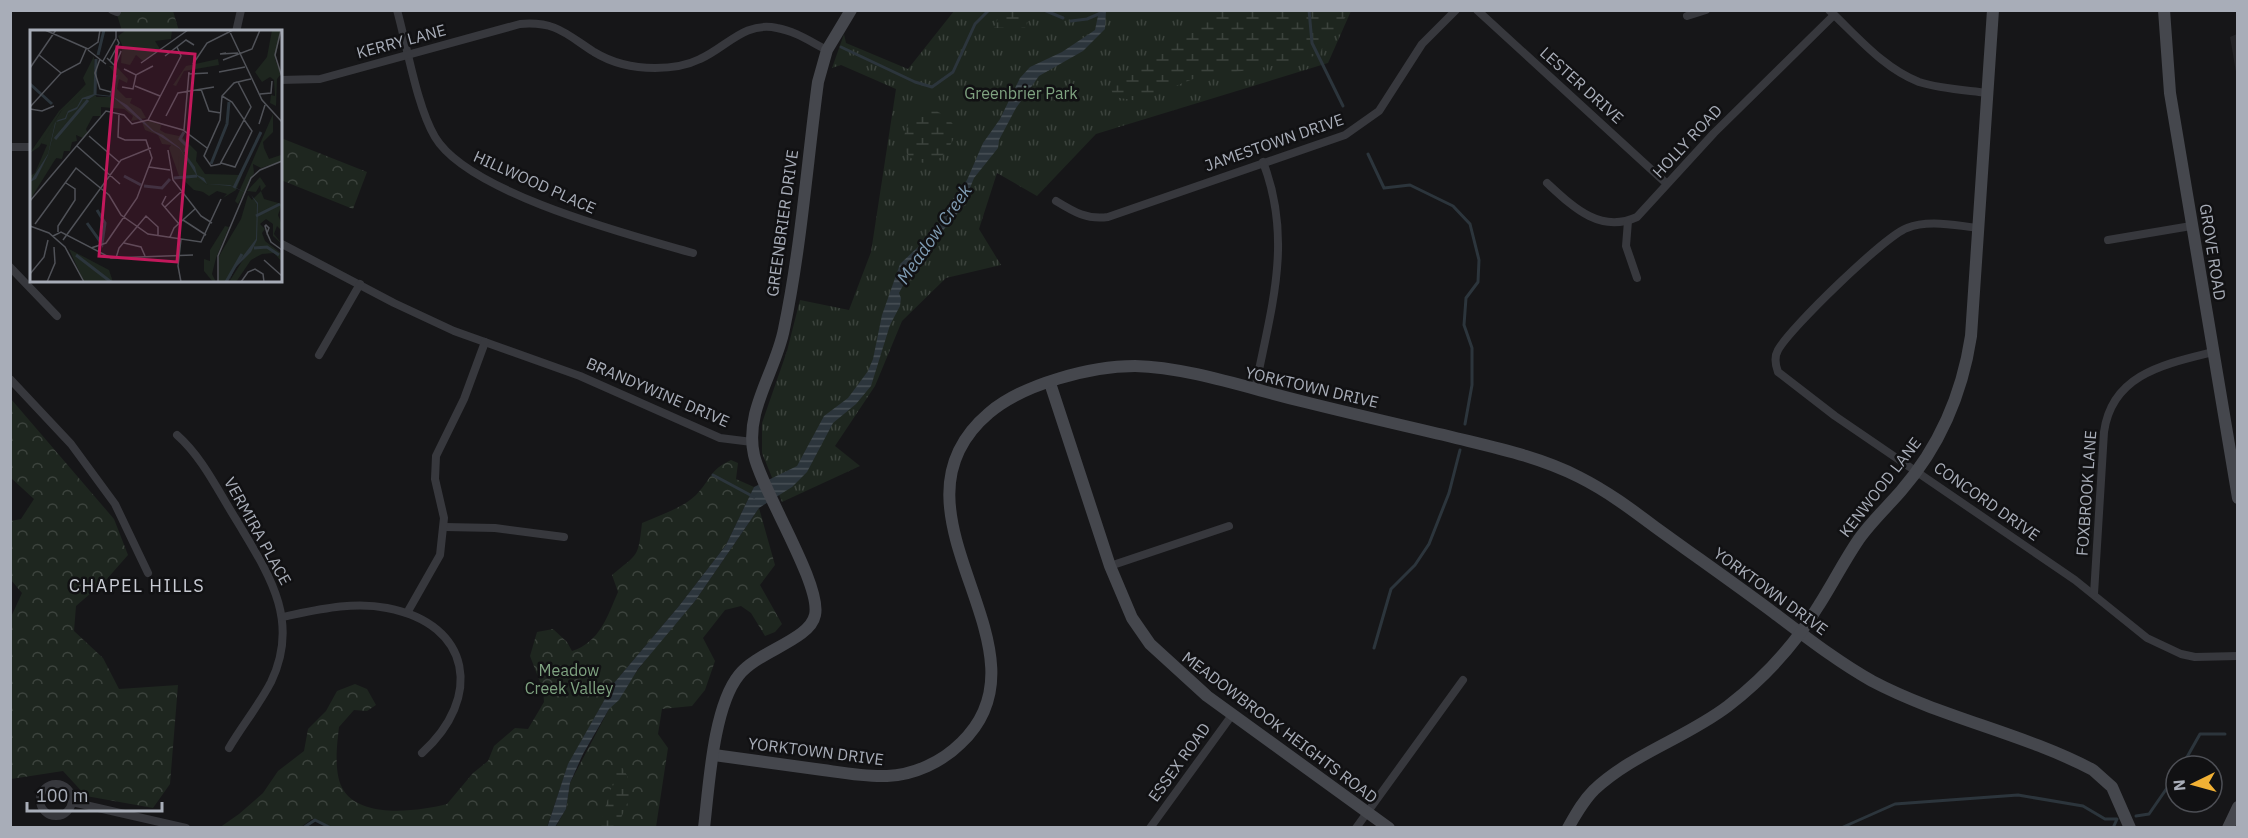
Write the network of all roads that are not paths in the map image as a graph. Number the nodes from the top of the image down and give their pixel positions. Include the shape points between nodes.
1 (241, 10) edge
2 (397, 10) edge
3 (851, 10) edge
4 (1456, 10) edge
5 (1477, 10) edge
6 (1706, 10) edge
7 (1993, 10) edge
8 (2164, 10) edge
9 (1832, 13) edge
10 (1687, 16) dead end
11 (236, 30) edge
12 (827, 50) junction
13 (409, 54) junction
14 (282, 80) edge
15 (1988, 93) junction
16 (10, 147) edge
17 (30, 147) edge
18 (1263, 162) junction
19 (1547, 183) dead end
20 (1666, 183) junction
21 (1056, 201) dead end
22 (1628, 221) junction
23 (2191, 226) junction
24 (1980, 228) junction
25 (2108, 240) dead end
26 (282, 244) edge
27 (693, 253) dead end
28 (10, 267) edge
29 (1637, 278) dead end
30 (360, 284) junction
31 (57, 316) dead end
32 (485, 342) junction
33 (2213, 351) junction
34 (319, 355) dead end
35 (10, 379) edge
36 (1050, 382) junction
37 (1255, 390) junction
38 (177, 435) dead end
39 (752, 442) junction
40 (1917, 471) junction
41 (2238, 498) edge
42 (1229, 526) dead end
43 (445, 527) junction
44 (564, 537) dead end
45 (1110, 566) junction
46 (148, 573) dead end
47 (2094, 594) junction
48 (407, 613) junction
49 (282, 617) junction
50 (1801, 633) junction
51 (2238, 656) edge
52 (1463, 680) dead end
53 (1232, 715) junction
54 (229, 748) dead end
55 (422, 753) dead end
56 (714, 755) junction
57 (72, 802) dead end
58 (2238, 807) edge
59 (1367, 813) junction
60 (186, 828) edge
61 (704, 828) edge
62 (1150, 828) edge
63 (1356, 828) edge
64 (1389, 828) edge
65 (1568, 828) edge
66 (2130, 828) edge
67 (2228, 828) edge

1 - 11 street
2 - 13 street, HILLWOOD PLACE
3 - 12 street, GREENBRIER DRIVE
4 - 18 street, JAMESTOWN DRIVE via 1422,44 1389,99 1367,122 1333,141
5 - 20 street, LESTER DRIVE
6 - 10 street
7 - 15 street, KENWOOD LANE
8 - 23 street, GROVE ROAD via 2170,93
9 - 15 street via 1903,75 1935,86
9 - 20 street, HOLLY ROAD
12 - 13 street, KERRY LANE via 787,30 756,27 685,64 638,67 608,59 561,29 532,23
12 - 39 street, GREENBRIER DRIVE via 818,82 784,330 755,415
13 - 14 street, KERRY LANE via 320,79
13 - 27 street, HILLWOOD PLACE via 428,124 441,146 459,164 562,213
15 - 24 street, KENWOOD LANE
16 - 17 street
18 - 21 street, JAMESTOWN DRIVE via 1108,217 1089,218
18 - 37 street via 1276,211 1279,261
19 - 22 street via 1587,216 1607,222
20 - 22 street, HOLLY ROAD via 1644,212
22 - 29 street via 1626,246
23 - 25 street
23 - 33 street, GROVE ROAD
24 - 40 street, KENWOOD LANE via 1967,360 1948,418
24 - 40 street, CONCORD DRIVE via 1928,224 1897,232 1802,322 1775,358 1782,376
26 - 30 street, BRANDYWINE DRIVE
28 - 31 street
30 - 32 street, BRANDYWINE DRIVE via 420,316
30 - 34 street
32 - 39 street, BRANDYWINE DRIVE via 580,376 720,438
32 - 43 street via 464,399 436,456 435,479
33 - 41 street, GROVE ROAD
33 - 47 street, FOXBROOK LANE via 2142,374 2121,391 2109,410 2103,435
35 - 46 street via 71,444 115,504
36 - 37 street, YORKTOWN DRIVE via 1093,370 1137,366
36 - 45 street, MEADOWBROOK HEIGHTS ROAD
36 - 56 street, YORKTOWN DRIVE via 987,414 965,441 953,469 948,494 952,531 984,625 991,659 988,700 968,736 932,764 889,776
37 - 50 street, YORKTOWN DRIVE via 1476,443 1553,465 1580,477 1626,505
38 - 49 street, VERMIRA PLACE via 199,458 271,578
39 - 56 street via 756,462 810,584 815,615 807,630 761,655 740,674 725,699
40 - 47 street, CONCORD DRIVE
40 - 50 street, KENWOOD LANE via 1863,534
42 - 45 street
43 - 44 street via 495,528
43 - 48 street via 439,557
45 - 53 street, MEADOWBROOK HEIGHTS ROAD via 1132,618 1150,644 1180,674
47 - 51 street, CONCORD DRIVE via 2132,627 2163,646 2195,657
48 - 49 street via 357,606
48 - 55 street via 441,632 454,649 462,674 455,710 440,735
49 - 54 street, VERMIRA PLACE via 281,651 272,680
50 - 65 street, KENWOOD LANE via 1766,673 1727,706 1603,782
50 - 66 street, YORKTOWN DRIVE via 1873,681 2093,770 2112,788
52 - 59 street
53 - 59 street, MEADOWBROOK HEIGHTS ROAD
53 - 62 street, ESSEX ROAD
56 - 61 street
57 - 60 street
58 - 67 street
59 - 63 street
59 - 64 street, MEADOWBROOK HEIGHTS ROAD

